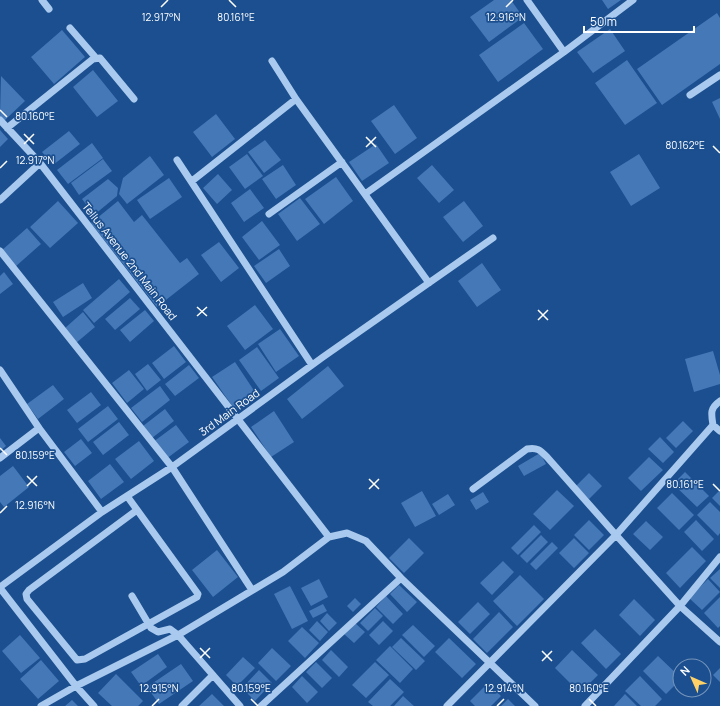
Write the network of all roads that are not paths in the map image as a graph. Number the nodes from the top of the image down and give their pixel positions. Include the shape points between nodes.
1 (42, 0) edge
2 (528, 0) edge
3 (633, 0) edge
4 (49, 9) dead end
5 (70, 28) dead end
6 (564, 52) junction
7 (96, 58) junction
8 (272, 61) dead end
9 (720, 75) edge
10 (690, 95) dead end
11 (134, 99) dead end
12 (296, 99) junction
13 (0, 120) edge
14 (7, 128) junction
15 (177, 160) dead end
16 (342, 162) junction
17 (40, 163) junction
18 (192, 181) junction
19 (365, 194) junction
20 (0, 200) edge
21 (269, 214) dead end
22 (493, 238) dead end
23 (0, 251) edge
24 (429, 283) junction
25 (312, 366) junction
26 (0, 370) edge
27 (720, 401) edge
28 (239, 419) junction
29 (713, 425) junction
30 (38, 428) junction
31 (720, 431) edge
32 (0, 458) edge
33 (172, 467) junction
34 (473, 489) dead end
35 (127, 496) junction
36 (137, 510) junction
37 (102, 512) junction
38 (616, 535) junction
39 (329, 537) junction
40 (720, 557) edge
41 (401, 578) junction
42 (0, 587) edge
43 (252, 590) junction
44 (132, 596) dead end
45 (680, 606) junction
46 (149, 623) junction
47 (178, 635) junction
48 (718, 638) edge
49 (490, 664) junction
50 (213, 675) junction
51 (76, 686) junction
52 (41, 706) edge
53 (94, 706) edge
54 (182, 706) edge
55 (240, 706) edge
56 (261, 706) edge
57 (447, 706) edge
58 (535, 706) edge
59 (584, 706) edge

1 - 4 street
2 - 6 street
3 - 6 street
5 - 7 street
6 - 19 street
7 - 11 street via 103,61
7 - 14 street via 88,61
8 - 12 street
9 - 10 street
12 - 16 street
12 - 18 street
13 - 14 street, Tellus Avenue 2nd Main Road
14 - 17 street, Tellus Avenue 2nd Main Road
15 - 18 street
16 - 19 street
16 - 21 street
17 - 20 street
17 - 28 street, Tellus Avenue 2nd Main Road
18 - 25 street
19 - 24 street
22 - 24 street, 3rd Main Road
23 - 33 street
24 - 25 street, 3rd Main Road
25 - 28 street, 3rd Main Road
26 - 30 street
27 - 29 street via 712,407
28 - 33 street, 3rd Main Road
28 - 39 street, Tellus Avenue 2nd Main Road
29 - 31 street
29 - 38 street
30 - 32 street
30 - 37 street
33 - 35 street, 3rd Main Road
33 - 43 street
34 - 38 street via 527,449 534,447 547,457
35 - 36 street
35 - 37 street, 3rd Main Road
36 - 46 street via 198,592 197,597
36 - 46 street via 29,590 26,599 77,660 85,659
37 - 42 street, 3rd Main Road
38 - 45 street
38 - 49 street
39 - 41 street via 346,533 362,538
39 - 43 street via 283,572
40 - 45 street
41 - 49 street
41 - 56 street
42 - 51 street
43 - 47 street
44 - 46 street
45 - 48 street
45 - 59 street
46 - 47 street via 158,632 168,628
47 - 50 street
47 - 51 street
49 - 57 street
49 - 58 street
50 - 54 street
50 - 55 street
51 - 52 street
51 - 53 street

